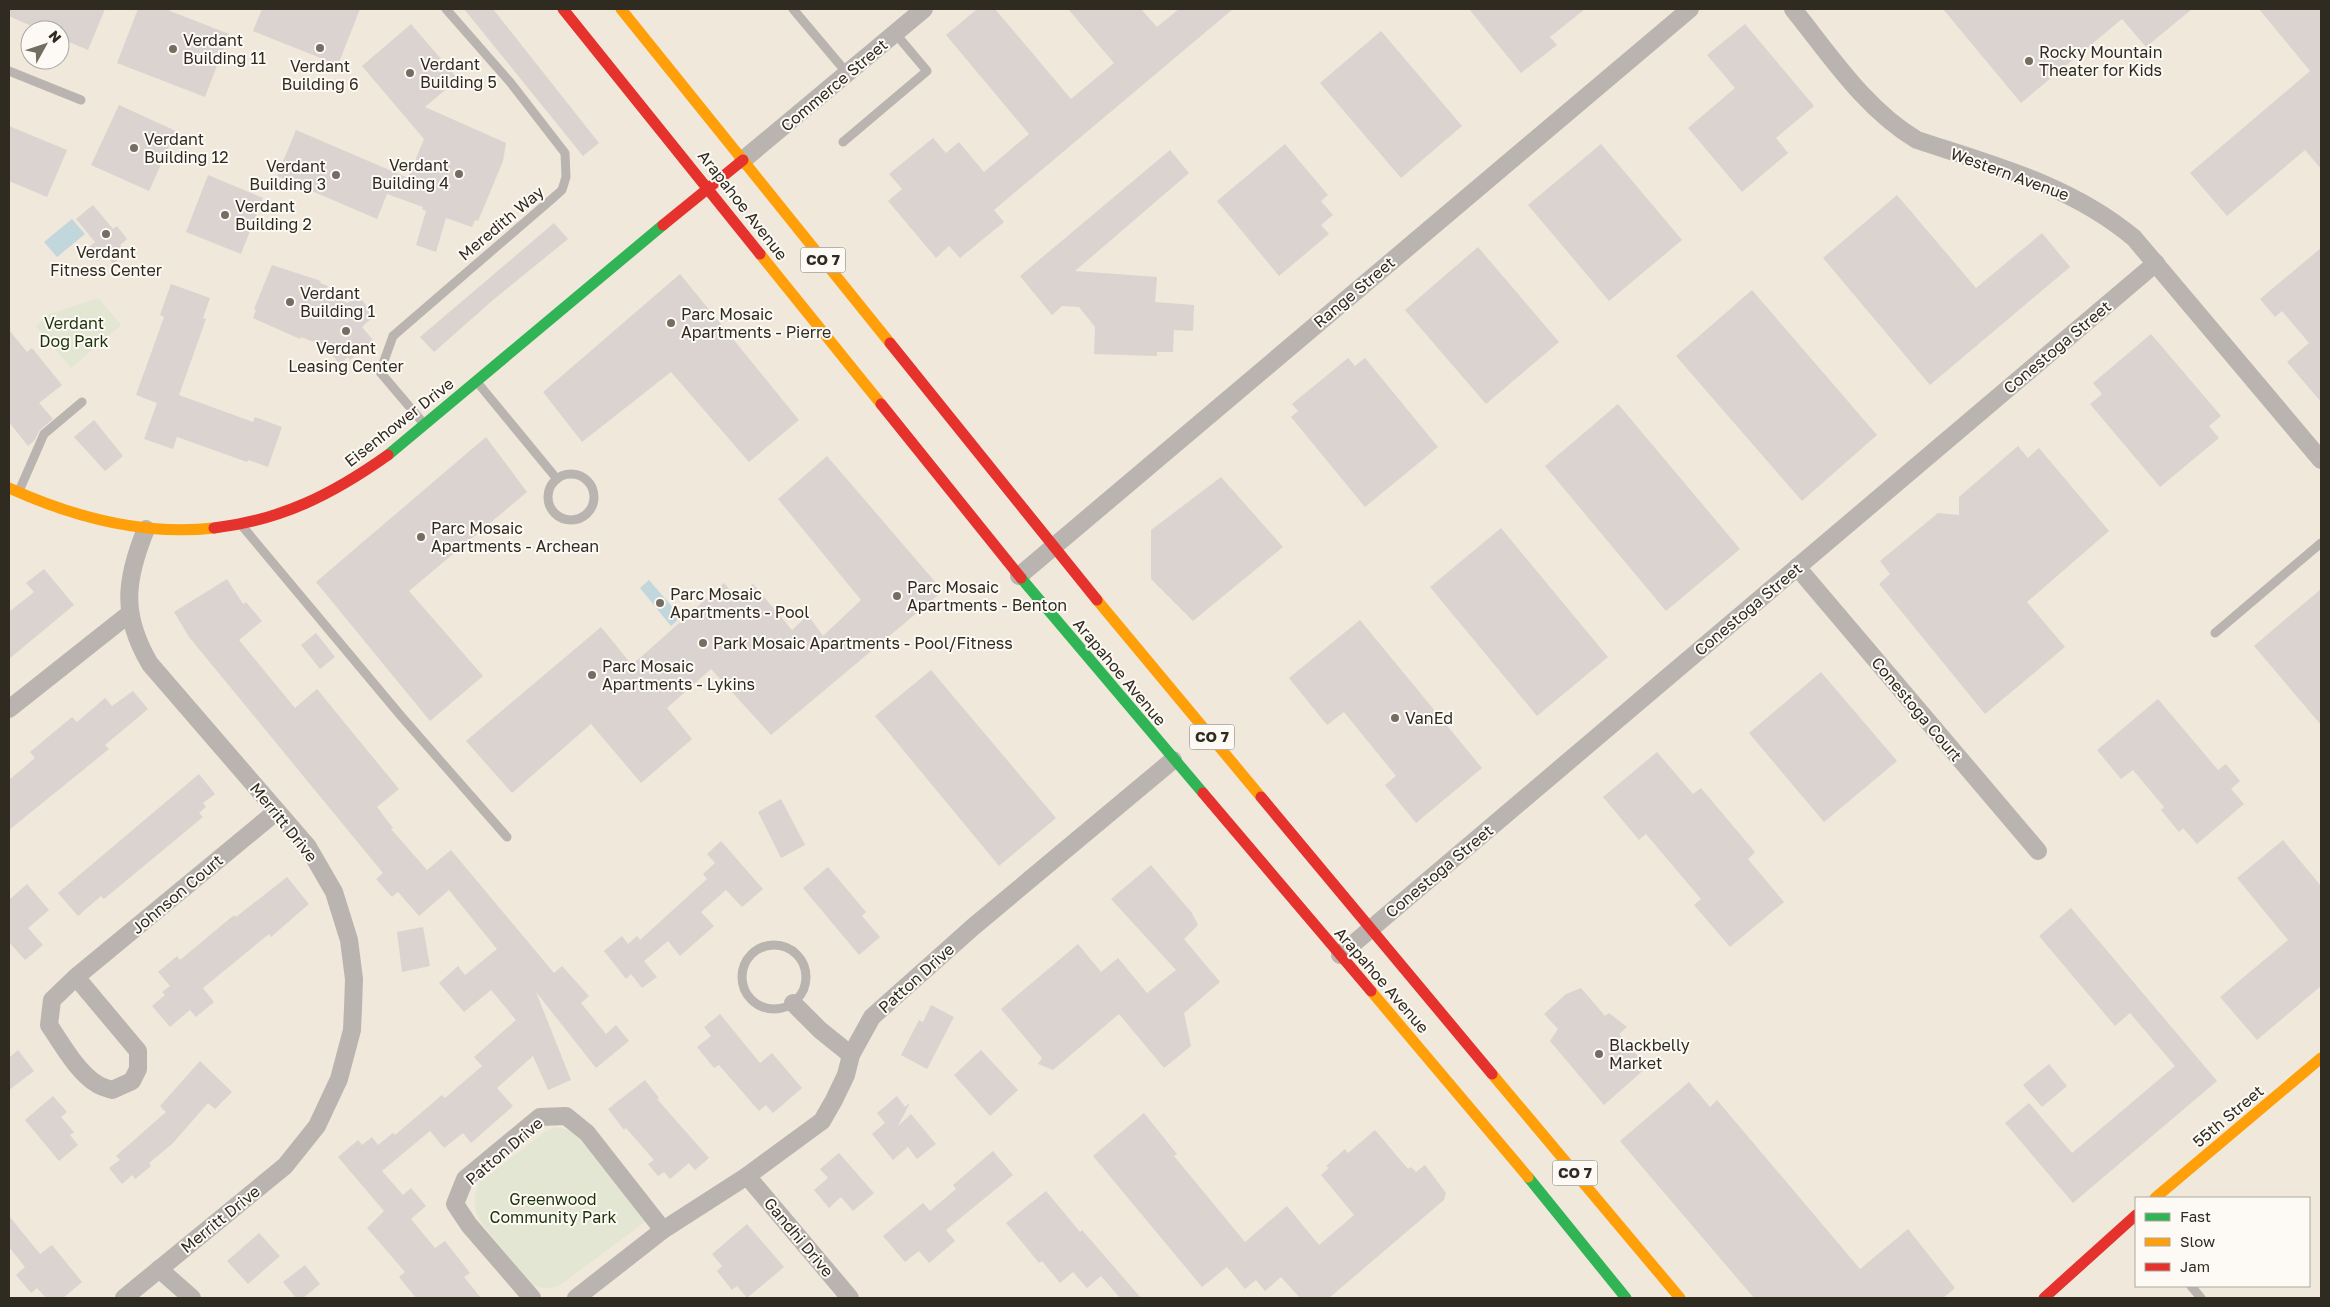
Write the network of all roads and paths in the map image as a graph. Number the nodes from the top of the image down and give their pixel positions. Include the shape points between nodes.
1 (446, 9) edge
2 (563, 9) edge
3 (621, 9) edge
4 (793, 9) edge
5 (924, 9) edge
6 (1690, 9) edge
7 (1793, 9) edge
8 (895, 33) junction
9 (9, 71) edge
10 (847, 73) junction
11 (81, 100) dead end
12 (843, 142) dead end
13 (743, 160) junction
14 (708, 189) junction
15 (2156, 263) junction
16 (477, 381) junction
17 (82, 402) dead end
18 (425, 425) junction
19 (2321, 460) edge
20 (557, 479) junction
21 (13, 490) edge
22 (242, 525) junction
23 (146, 529) junction
24 (2321, 543) edge
25 (1053, 546) junction
26 (1797, 568) junction
27 (1018, 576) junction
28 (129, 614) junction
29 (2215, 633) dead end
30 (9, 709) edge
31 (1173, 760) junction
32 (277, 811) junction
33 (507, 837) dead end
34 (2038, 851) dead end
35 (1370, 929) junction
36 (1340, 955) junction
37 (76, 976) junction
38 (793, 1002) junction
39 (851, 1055) junction
40 (2321, 1058) edge
41 (747, 1176) junction
42 (2156, 1197) edge
43 (2135, 1217) edge
44 (663, 1230) junction
45 (159, 1269) junction
46 (2192, 1287) edge
47 (124, 1298) edge
48 (192, 1298) edge
49 (532, 1298) edge
50 (576, 1298) edge
51 (850, 1298) edge
52 (1626, 1298) edge
53 (1680, 1298) edge
54 (2044, 1298) edge
55 (2201, 1298) edge

1 - 18 lane, Meredith Way via 510,82 565,153 566,177 562,190 392,336 380,372
2 - 14 main road, Arapahoe Avenue / CO 7
3 - 13 main road, Arapahoe Avenue / CO 7
4 - 10 lane
5 - 8 street, Commerce Street
6 - 25 street, Range Street
7 - 15 street, Western Avenue via 1861,93 1901,131 1917,140 2031,178 2068,194 2114,221
8 - 10 street, Commerce Street
8 - 12 lane via 927,71
9 - 11 lane
10 - 13 street, Commerce Street
13 - 14 main road, Eisenhower Drive
13 - 25 main road, Arapahoe Avenue / CO 7
14 - 16 main road, Eisenhower Drive
14 - 27 main road, Arapahoe Avenue / CO 7
15 - 19 street, Western Avenue
15 - 26 street, Conestoga Street
16 - 18 main road, Eisenhower Drive
16 - 20 lane
17 - 21 lane via 44,434
18 - 22 main road, Eisenhower Drive via 354,479 297,508
20 - 20 lane via 571,474 590,484 593,506 584,517 562,518 551,507 549,492
21 - 23 main road, Eisenhower Drive via 40,503 92,520
22 - 23 main road, Eisenhower Drive
22 - 33 lane
23 - 28 street, Merritt Drive via 133,560
24 - 29 lane
25 - 27 street, Range Street
25 - 35 main road, Arapahoe Avenue / CO 7
26 - 34 street, Conestoga Court
26 - 35 street, Conestoga Street
27 - 31 main road, Arapahoe Avenue / CO 7
28 - 30 street
28 - 32 street, Merritt Drive via 150,664
31 - 36 main road, Arapahoe Avenue / CO 7
31 - 39 street, Patton Drive via 872,1016
32 - 37 street, Johnson Court
32 - 45 street, Merritt Drive via 308,847 334,892 349,940 354,978 352,1030 342,1071 317,1126 286,1166
35 - 36 street, Conestoga Street
35 - 53 main road, Arapahoe Avenue / CO 7
36 - 52 main road, Arapahoe Avenue / CO 7
37 - 37 street, Johnson Court via 52,1000 49,1025 88,1076 97,1085 112,1090 132,1081 138,1069 138,1051
38 - 38 lane via 805,986 805,971 800,957 778,945 763,946 754,951 742,969 741,981 745,992 756,1004 772,1009 784,1008
38 - 39 street
39 - 41 street, Patton Drive via 846,1075 822,1121
40 - 42 main road, 55th Street
41 - 44 street, Patton Drive
41 - 51 street, Gandhi Drive
43 - 54 main road
44 - 49 street, Patton Drive via 587,1132 566,1116 540,1116 465,1179 455,1204
44 - 50 street, Patton Drive
45 - 47 street, Merritt Drive
45 - 48 street
46 - 55 lane

